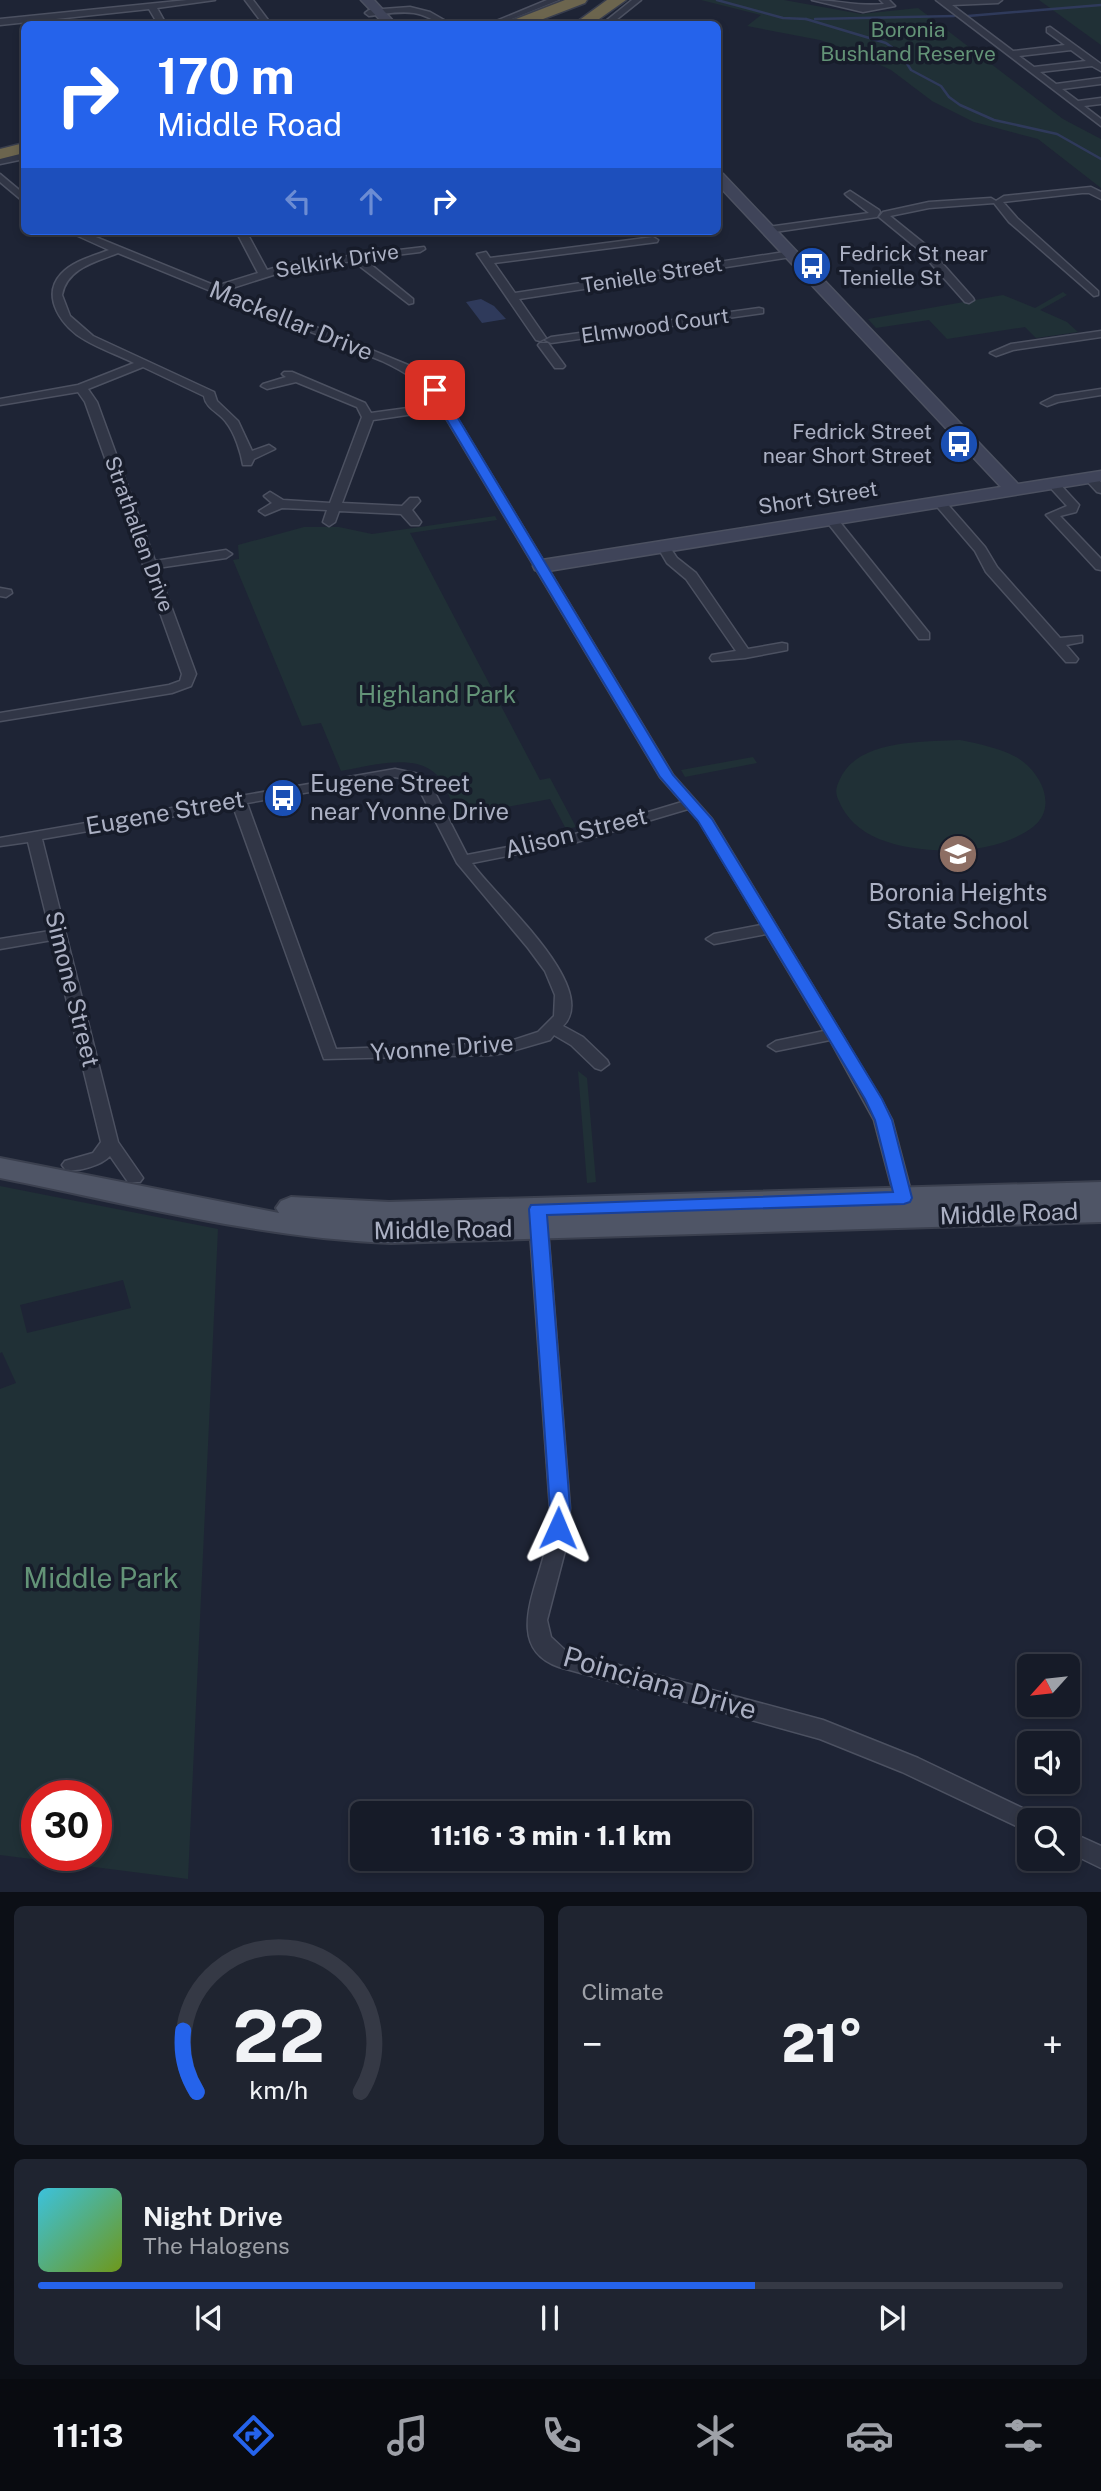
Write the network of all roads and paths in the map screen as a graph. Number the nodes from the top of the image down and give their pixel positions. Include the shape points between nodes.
1 (90, 0) edge
2 (211, 0) edge
3 (249, 0) edge
4 (359, 0) edge
5 (555, 0) edge
6 (579, 0) edge
7 (603, 0) edge
8 (618, 0) edge
9 (637, 0) edge
10 (816, 0) edge
11 (884, 0) edge
12 (998, 0) edge
13 (942, 1) edge
14 (152, 6) junction
15 (96, 12) junction
16 (373, 13) edge
17 (56, 20) edge
18 (21, 21) edge
19 (28, 21) edge
20 (160, 21) edge
21 (265, 21) edge
22 (441, 21) edge
23 (501, 21) edge
24 (525, 21) edge
25 (554, 21) edge
26 (586, 21) edge
27 (610, 21) edge
28 (0, 22) edge
29 (1050, 30) dead end
30 (1073, 47) junction
31 (1012, 54) junction
32 (1098, 66) edge
33 (1032, 70) junction
34 (1101, 81) edge
35 (1054, 87) junction
36 (1101, 101) edge
37 (1076, 104) junction
38 (1101, 123) edge
39 (21, 139) edge
40 (0, 144) edge
41 (21, 149) edge
42 (0, 154) edge
43 (21, 157) edge
44 (0, 161) edge
45 (0, 177) edge
46 (721, 180) edge
47 (850, 194) dead end
48 (21, 196) edge
49 (1101, 196) edge
50 (998, 201) junction
51 (880, 214) junction
52 (768, 230) junction
53 (82, 235) edge
54 (243, 235) edge
55 (655, 239) edge
56 (420, 249) dead end
57 (118, 250) junction
58 (791, 254) junction
59 (355, 257) junction
60 (263, 272) junction
61 (976, 288) dead end
62 (1068, 288) dead end
63 (215, 289) junction
64 (960, 290) junction
65 (512, 297) junction
66 (969, 300) dead end
67 (409, 302) dead end
68 (759, 311) dead end
69 (1101, 334) edge
70 (545, 341) junction
71 (996, 353) dead end
72 (144, 363) junction
73 (559, 366) dead end
74 (267, 386) dead end
75 (81, 388) junction
76 (1101, 391) edge
77 (0, 402) edge
78 (1046, 403) dead end
79 (446, 406) junction
80 (368, 417) junction
81 (269, 449) dead end
82 (1097, 481) edge
83 (1053, 484) junction
84 (1014, 490) junction
85 (939, 502) junction
86 (335, 507) junction
87 (265, 511) dead end
88 (831, 519) junction
89 (329, 522) dead end
90 (415, 522) dead end
91 (663, 546) junction
92 (226, 554) dead end
93 (152, 565) junction
94 (542, 566) junction
95 (1101, 566) edge
96 (925, 636) dead end
97 (1077, 639) dead end
98 (1056, 643) junction
99 (782, 648) dead end
100 (745, 653) junction
101 (717, 658) dead end
102 (1071, 659) dead end
103 (0, 717) edge
104 (238, 800) junction
105 (691, 804) junction
106 (34, 836) junction
107 (0, 842) edge
108 (462, 859) junction
109 (771, 928) junction
110 (58, 934) junction
111 (714, 939) dead end
112 (0, 944) edge
113 (555, 1029) junction
114 (834, 1034) junction
115 (776, 1046) dead end
116 (601, 1064) dead end
117 (110, 1143) junction
118 (0, 1151) edge
119 (71, 1165) junction
120 (0, 1168) edge
121 (134, 1178) junction
122 (1101, 1192) edge
123 (906, 1207) junction
124 (1101, 1211) edge
125 (538, 1219) junction
126 (1017, 1816) edge
127 (1080, 1847) edge
128 (1101, 1858) edge

1 - 15 street
2 - 14 street
3 - 21 street
4 - 16 street
5 - 23 street
6 - 24 highway
7 - 25 highway
8 - 26 highway
9 - 27 street
10 - 11 street via 868,10 891,6
12 - 13 street
13 - 31 street
14 - 15 street
14 - 20 street
15 - 17 street
16 - 22 street via 423,11
17 - 19 street
18 - 28 street
29 - 30 street
30 - 31 street
30 - 32 street
31 - 33 street
32 - 33 street
33 - 35 street
34 - 35 street
35 - 37 street
36 - 37 street
37 - 38 street
39 - 40 highway
41 - 42 highway
43 - 44 street
45 - 48 street
46 - 52 street
47 - 51 street
49 - 50 street via 1091,190
50 - 51 street via 929,205
50 - 62 street via 1089,290
51 - 52 street
51 - 64 street via 922,247
52 - 58 street
53 - 57 street, Mackellar Drive
54 - 60 street
55 - 65 street via 484,257
56 - 59 street, Selkirk Drive
57 - 63 street, Mackellar Drive
57 - 72 street via 76,267 56,287 56,298 63,316 75,328
58 - 65 street, Tenielle Street
58 - 84 street
59 - 60 street, Selkirk Drive
59 - 67 street
60 - 63 street, Selkirk Drive
61 - 64 street
63 - 79 street, Mackellar Drive via 404,367 435,390
64 - 66 street
65 - 70 street
68 - 70 street, Elmwood Court
69 - 71 street
70 - 73 street
72 - 75 street
72 - 81 street via 209,394 211,402 232,421 248,459
74 - 80 street via 292,376 361,405
75 - 77 street
75 - 93 street, Strathallen Drive via 91,402
76 - 78 street
79 - 80 street
79 - 94 street, Mackellar Drive
80 - 86 street
82 - 83 street, Short Street
83 - 84 street, Short Street
83 - 95 street via 1073,505 1052,515
84 - 85 street, Short Street
85 - 88 street, Short Street
85 - 98 street
86 - 87 street via 275,500
86 - 89 street
86 - 90 street via 410,506
88 - 91 street, Short Street
88 - 96 street
91 - 94 street, Short Street
91 - 100 street via 691,576
92 - 93 street
93 - 103 street, Strathallen Drive via 189,674 186,683
94 - 105 street, Mackellar Drive via 667,777
97 - 98 street
98 - 102 street
99 - 100 street
100 - 101 street
104 - 106 street, Eugene Street
104 - 108 street, Eugene Street via 395,773 412,775 428,790
104 - 113 street, Yvonne Drive via 330,1055 504,1048
105 - 108 street, Alison Street via 577,838
105 - 109 street, Mackellar Drive via 705,819
106 - 107 street, Eugene Street
106 - 110 street, Simone Street
108 - 113 street via 554,970 565,997 563,1016
109 - 111 street
109 - 114 street, Mackellar Drive
110 - 112 street
110 - 117 street, Simone Street
113 - 116 street via 577,1041
114 - 115 street
114 - 123 street, Mackellar Drive via 883,1120
117 - 119 street via 99,1157
117 - 121 street, Simone Street
118 - 119 main road, Middle Road
119 - 121 main road, Middle Road
120 - 125 main road, Middle Road via 279,1224 333,1230 391,1232
121 - 125 main road, Middle Road via 237,1201 322,1211
122 - 123 main road, Middle Road
123 - 124 main road, Middle Road
123 - 125 main road, Middle Road
125 - 126 street, Poinciana Drive via 560,1508 556,1548 536,1620 541,1641 559,1658 823,1730 911,1765
127 - 128 street

